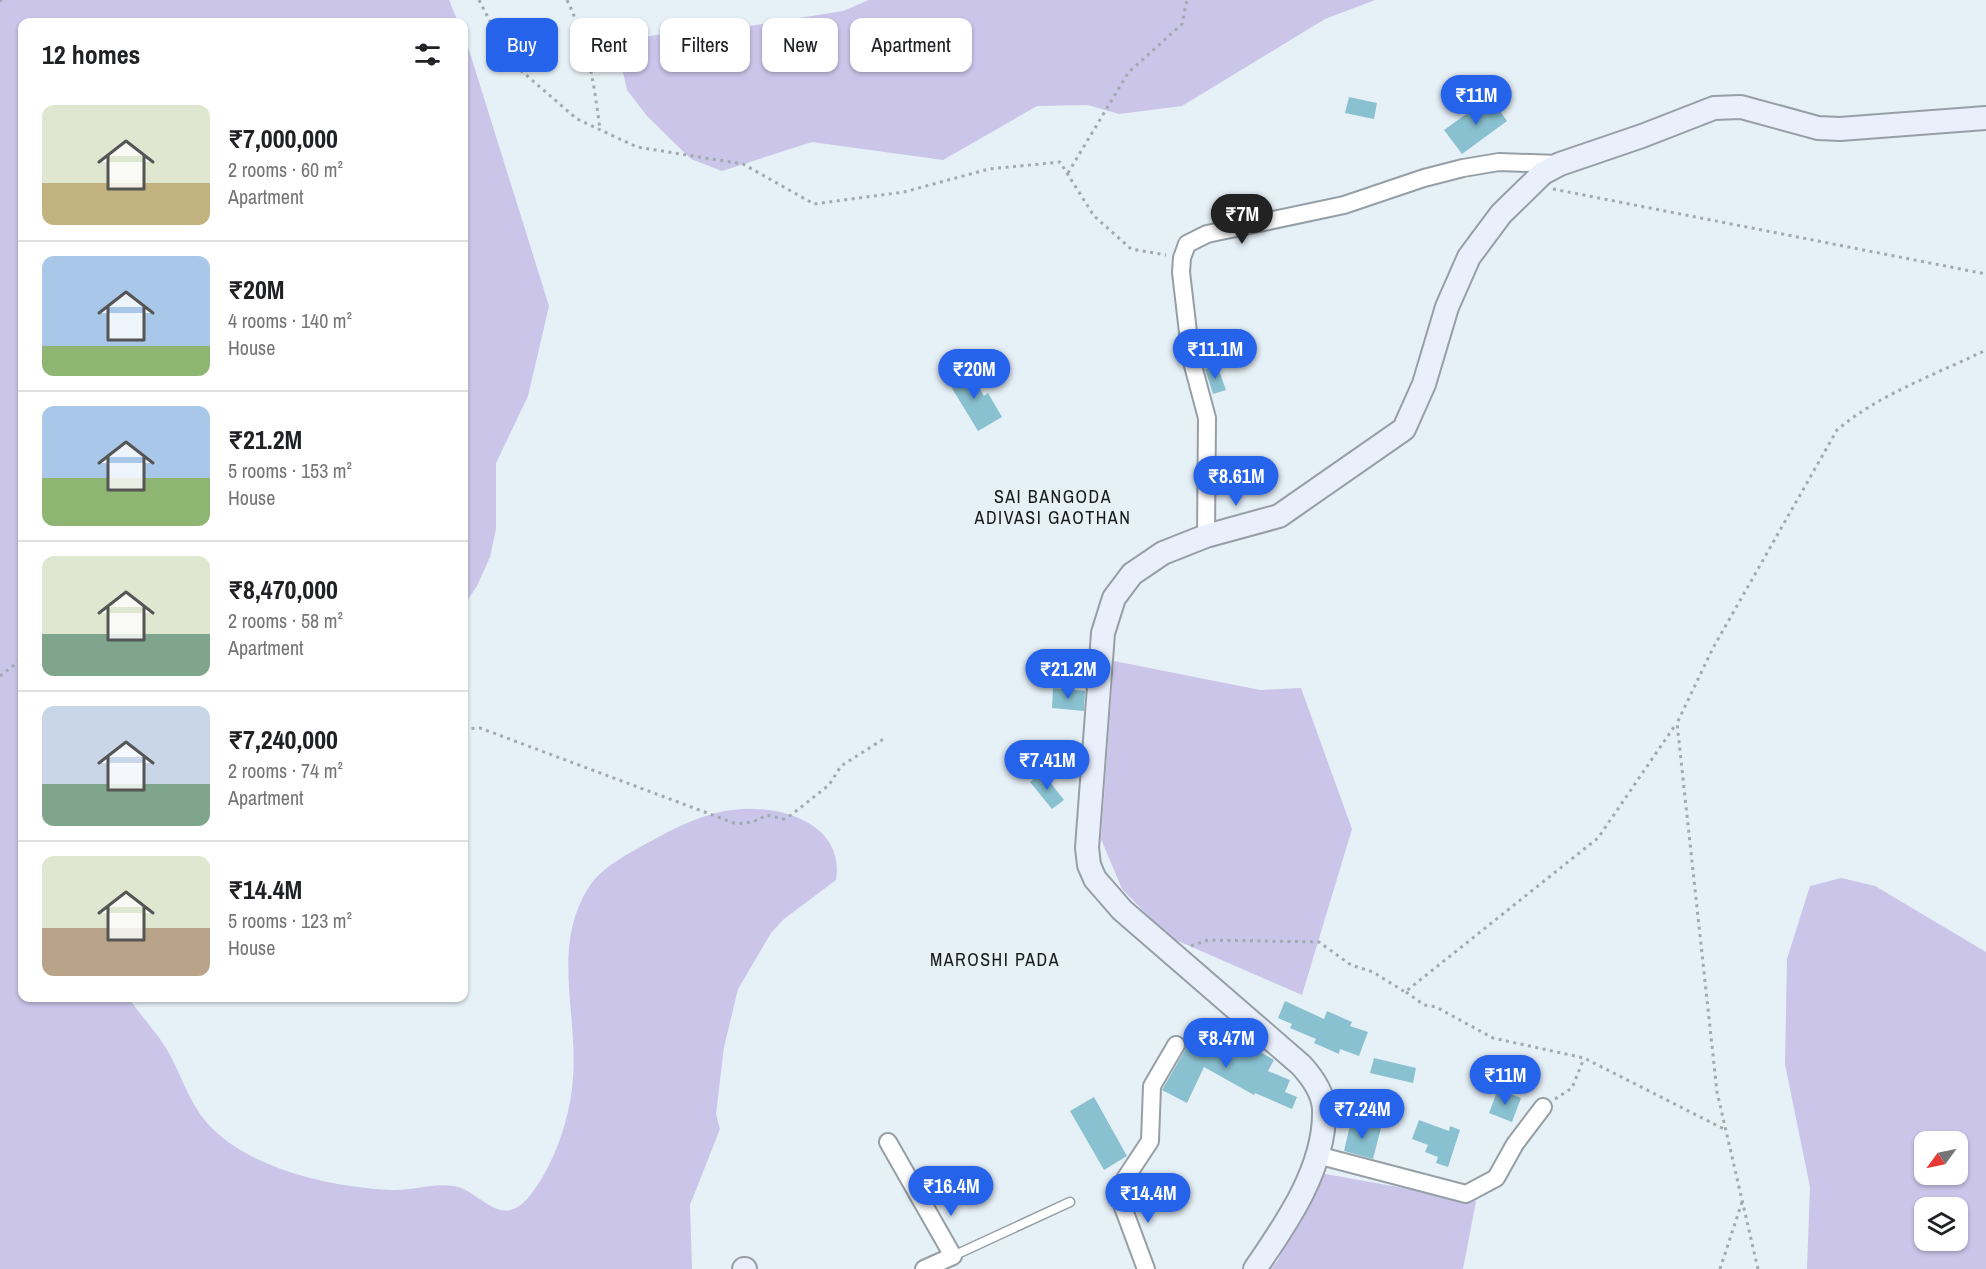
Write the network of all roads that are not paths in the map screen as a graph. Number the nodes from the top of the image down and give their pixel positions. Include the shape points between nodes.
1 (1986, 118) edge
2 (1560, 164) junction
3 (1206, 536) junction
4 (1176, 1045) dead end
5 (1543, 1107) road end
6 (888, 1142) dead end
7 (1317, 1155) junction
8 (1070, 1202) dead end
9 (954, 1256) junction
10 (924, 1269) edge
11 (1146, 1269) edge
12 (1255, 1269) edge

1 - 2 street via 1840,129 1818,128 1741,107 1714,108
2 - 3 street via 1543,173 1501,214 1469,257 1404,429 1279,516
2 - 3 street via 1499,162 1463,168 1344,206 1207,234 1187,244 1182,258 1191,358 1208,426
3 - 7 street via 1163,554 1132,574 1114,598 1103,633 1087,848 1089,865 1095,879 1122,910 1316,1082 1324,1108
4 - 11 street via 1152,1086 1150,1141 1117,1191
5 - 7 street via 1496,1178 1466,1194
6 - 9 street
7 - 12 street via 1306,1187
8 - 9 lane
9 - 10 street

